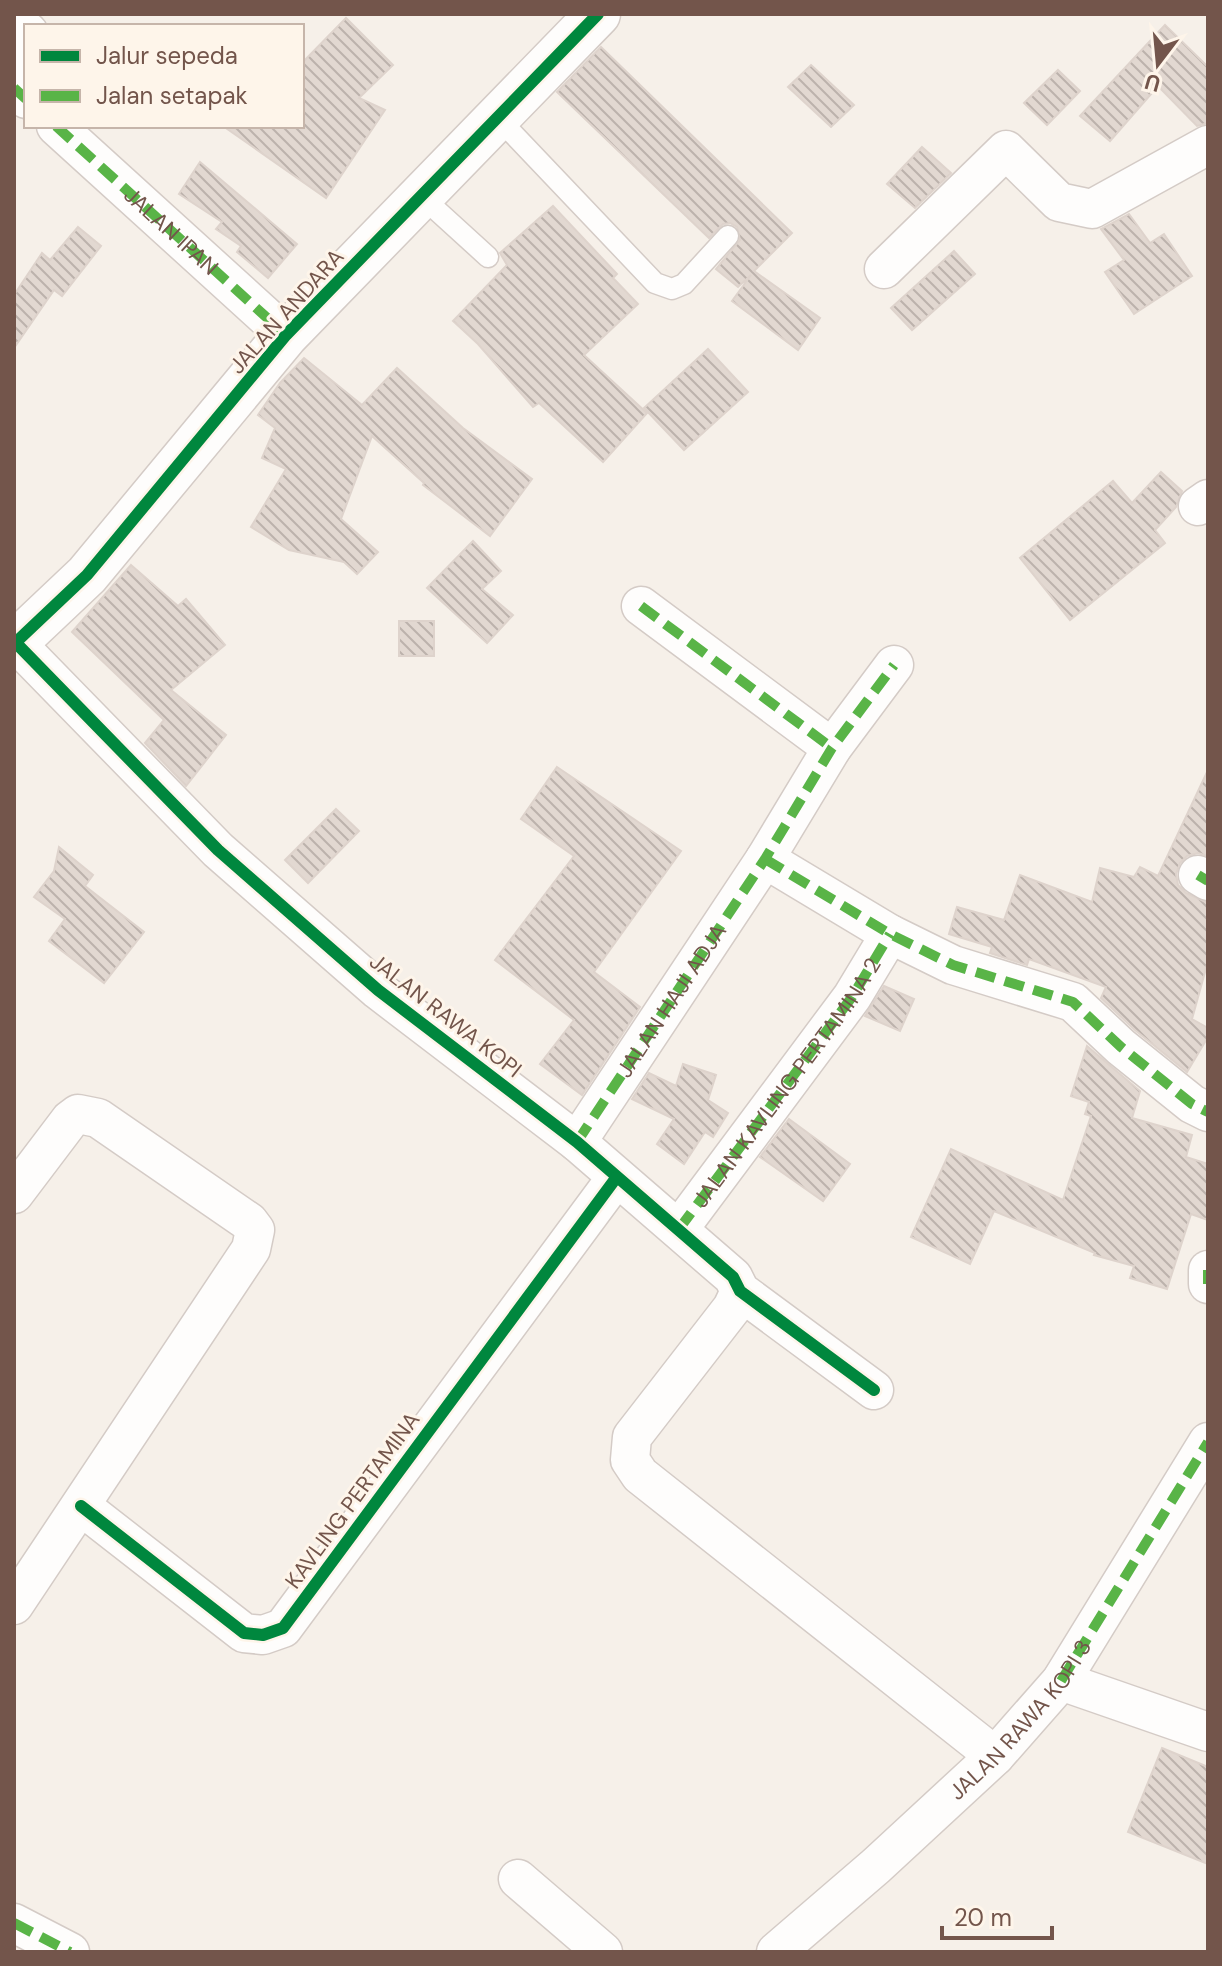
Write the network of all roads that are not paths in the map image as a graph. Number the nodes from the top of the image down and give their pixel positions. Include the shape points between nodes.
1 (598, 14) edge
2 (498, 118) junction
3 (58, 128) edge
4 (1208, 145) edge
5 (421, 196) junction
6 (728, 236) dead end
7 (488, 257) dead end
8 (884, 269) dead end
9 (286, 335) junction
10 (641, 606) dead end
11 (15, 644) edge
12 (894, 665) dead end
13 (832, 748) junction
14 (765, 859) junction
15 (890, 934) junction
16 (1208, 1112) edge
17 (577, 1142) junction
18 (608, 1188) junction
19 (14, 1194) edge
20 (679, 1229) junction
21 (1208, 1270) edge
22 (1208, 1284) edge
23 (740, 1291) junction
24 (874, 1390) dead end
25 (1208, 1442) edge
26 (81, 1506) junction
27 (14, 1605) edge
28 (1061, 1681) junction
29 (1208, 1732) edge
30 (995, 1756) junction
31 (518, 1879) dead end
32 (14, 1923) edge
33 (70, 1952) edge
34 (603, 1952) edge
35 (776, 1952) edge

1 - 2 street, JALAN ANDARA
2 - 5 street, JALAN ANDARA
2 - 6 lane via 655,283 672,289 684,284
3 - 9 street, JALAN IPAN
4 - 8 street via 1092,209 1059,202 1006,150
5 - 7 lane
5 - 9 street, JALAN ANDARA
9 - 11 street, JALAN ANDARA via 87,575
10 - 13 street
11 - 17 street, JALAN RAWA KOPI via 218,850 378,990
12 - 13 street, JALAN HAJI ADJA
13 - 14 street, JALAN HAJI ADJA
14 - 15 street
14 - 17 street, JALAN HAJI ADJA
15 - 16 street via 953,965 1073,1002 1121,1047
15 - 20 street, JALAN KAVLING PERTAMINA 2 via 852,997
17 - 18 street, JALAN RAWA KOPI
18 - 20 street, JALAN RAWA KOPI
18 - 26 street, KAVLING PERTAMINA via 283,1628 263,1635 244,1633
19 - 26 street via 70,1120 89,1114 255,1230 251,1249
20 - 23 street, JALAN RAWA KOPI via 733,1277
21 - 22 street
23 - 24 street, JALAN RAWA KOPI
23 - 30 street via 632,1437 630,1460 640,1475
25 - 28 street, JALAN RAWA KOPI 3
26 - 27 street
28 - 29 street
28 - 30 street, JALAN RAWA KOPI 3
30 - 35 street, JALAN RAWA KOPI 3
31 - 34 street
32 - 33 street

